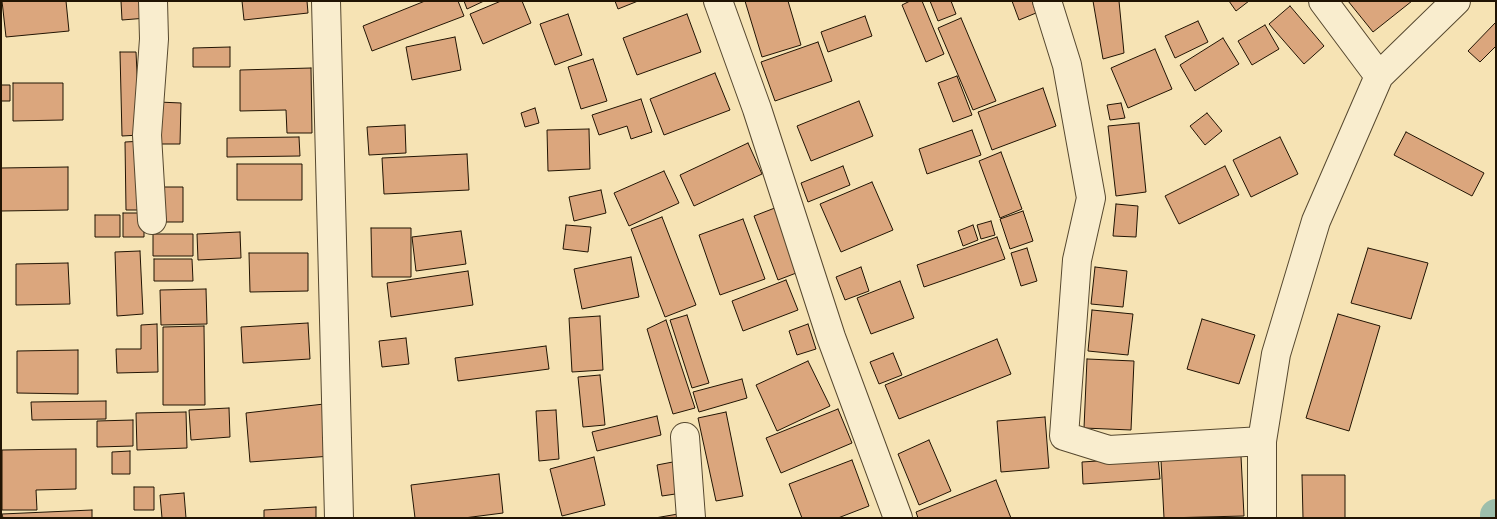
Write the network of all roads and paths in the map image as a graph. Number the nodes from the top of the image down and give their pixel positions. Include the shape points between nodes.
1 (153, 1) edge
2 (326, 1) edge
3 (718, 1) edge
4 (1047, 1) edge
5 (1323, 1) edge
6 (1456, 1) edge
7 (1379, 76) junction
8 (152, 220) dead end
9 (685, 436) dead end
10 (1262, 441) junction
11 (339, 518) edge
12 (691, 518) edge
13 (898, 518) edge
14 (1262, 518) edge

1 - 8 street via 154,39 147,135
2 - 11 street
3 - 13 street via 757,109 831,337
4 - 10 street via 1067,65 1091,198 1077,260 1064,436 1109,450
5 - 7 street
6 - 7 street
7 - 10 street via 1316,221 1276,354
9 - 12 street
10 - 14 street

